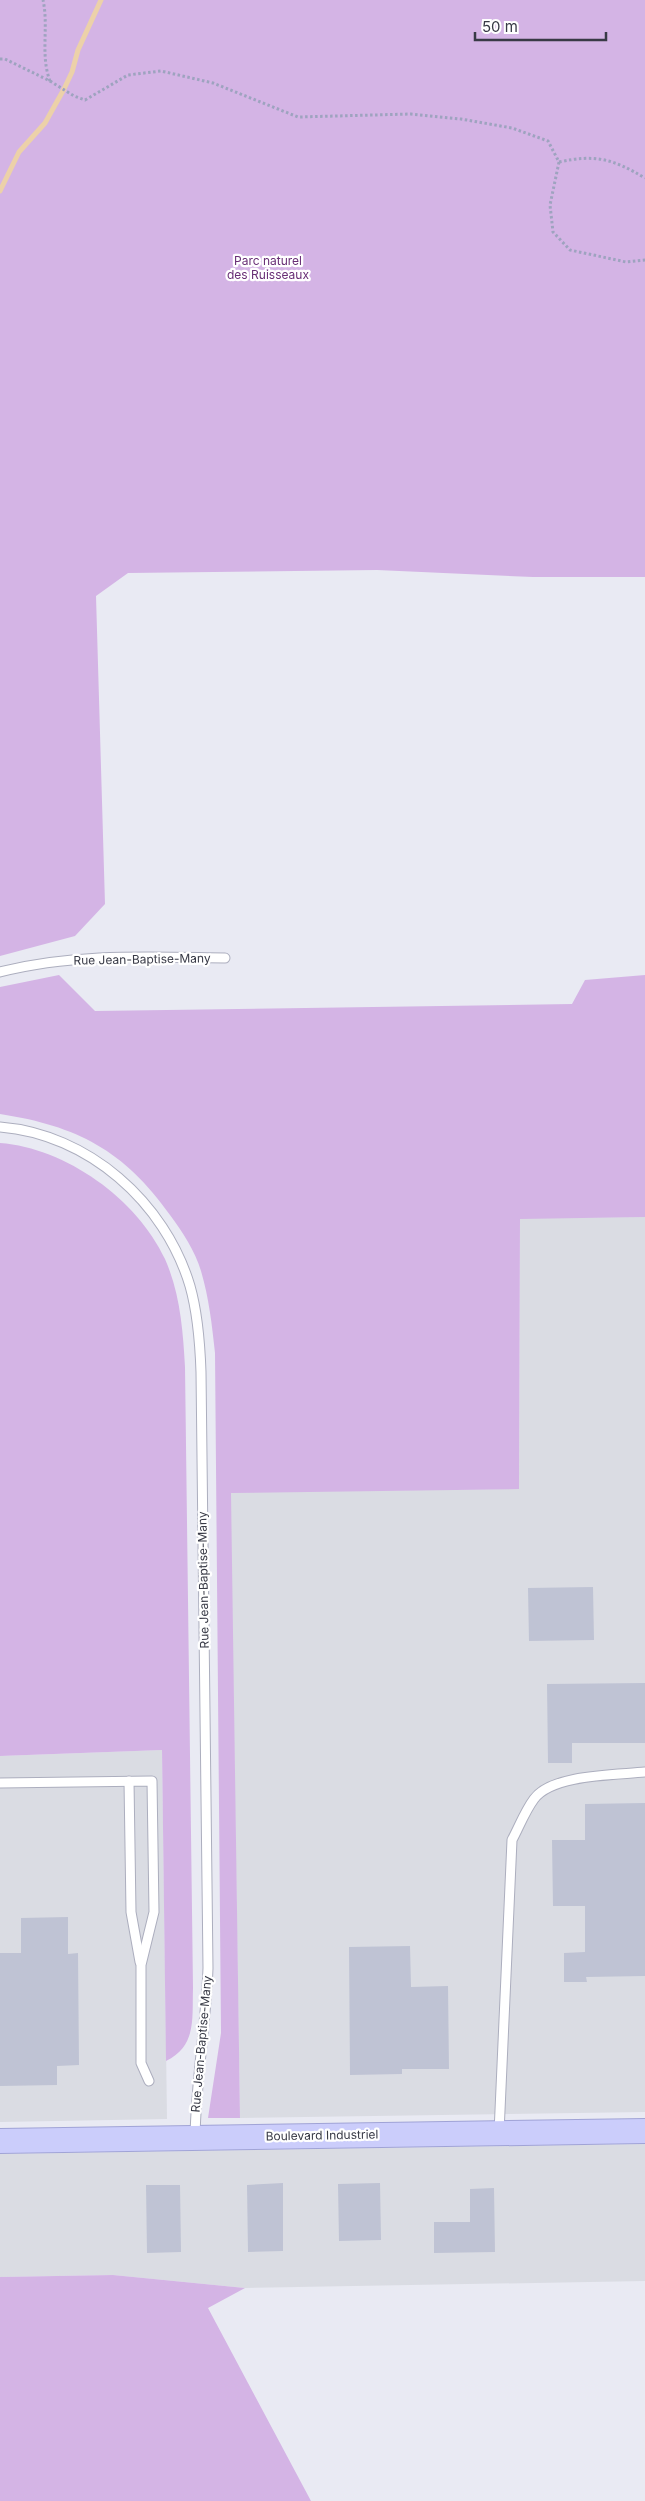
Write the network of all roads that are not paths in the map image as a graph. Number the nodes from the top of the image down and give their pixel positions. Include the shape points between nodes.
1 (225, 958) dead end
2 (0, 972) edge
3 (0, 1127) edge
4 (645, 1772) edge
5 (129, 1781) junction
6 (0, 1783) edge
7 (141, 1965) junction
8 (149, 2081) dead end
9 (645, 2131) edge
10 (499, 2133) junction
11 (195, 2137) junction
12 (0, 2141) edge

1 - 2 lane, Rue Jean-Baptise-Many via 78,959
3 - 11 lane, Rue Jean-Baptise-Many via 33,1132 72,1147 90,1156 130,1187 173,1244 184,1266 196,1308 201,1372 208,1968 196,2087
4 - 10 lane via 552,1785 535,1797 512,1840
5 - 6 lane
5 - 7 lane via 130,1912
5 - 7 lane via 152,1781 154,1912
7 - 8 lane via 141,2063
9 - 10 street, Boulevard Industriel
10 - 11 street, Boulevard Industriel
11 - 12 street, Boulevard Industriel

